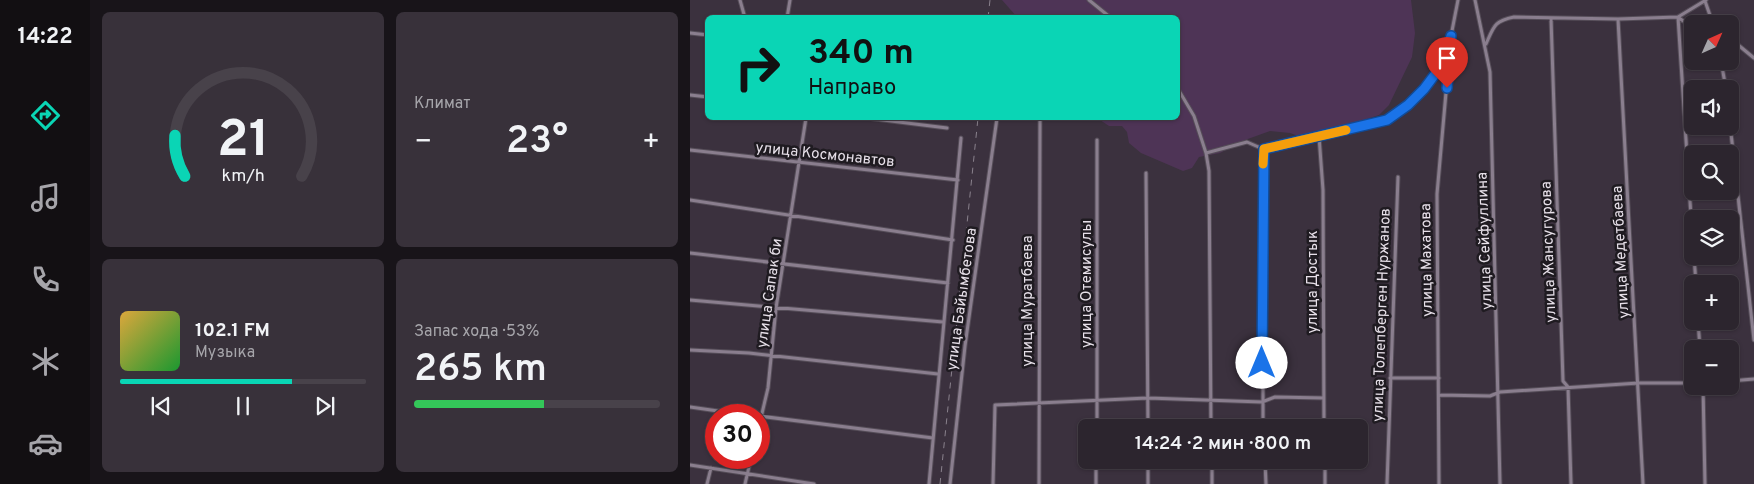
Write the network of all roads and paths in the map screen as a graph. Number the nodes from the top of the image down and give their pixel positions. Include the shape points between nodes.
1 (740, 0) edge
2 (790, 0) edge
3 (1089, 0) edge
4 (1458, 0) edge
5 (1475, 0) edge
6 (1705, 0) edge
7 (744, 15) edge
8 (788, 15) edge
9 (1107, 15) edge
10 (1709, 15) edge
11 (1678, 17) junction
12 (1551, 18) junction
13 (1618, 19) junction
14 (1684, 21) edge
15 (690, 32) edge
16 (705, 34) edge
17 (1451, 36) junction
18 (1485, 44) junction
19 (1739, 46) edge
20 (1754, 58) edge
21 (1180, 92) edge
22 (690, 95) edge
23 (705, 97) edge
24 (806, 120) edge
25 (883, 120) edge
26 (997, 120) edge
27 (1040, 120) edge
28 (948, 128) dead end
29 (1731, 135) edge
30 (1319, 136) junction
31 (961, 138) dead end
32 (1097, 140) dead end
33 (1264, 149) junction
34 (690, 150) edge
35 (1206, 153) junction
36 (800, 163) junction
37 (1146, 173) dead end
38 (1398, 177) dead end
39 (958, 180) junction
40 (690, 200) edge
41 (1691, 210) edge
42 (791, 214) junction
43 (953, 240) junction
44 (690, 253) edge
45 (783, 263) junction
46 (948, 283) junction
47 (690, 300) edge
48 (776, 308) junction
49 (944, 322) junction
50 (1754, 340) edge
51 (690, 350) edge
52 (772, 356) junction
53 (938, 374) junction
54 (1390, 378) junction
55 (1439, 378) junction
56 (1754, 379) edge
57 (1739, 380) edge
58 (1639, 383) junction
59 (1684, 383) edge
60 (1568, 387) junction
61 (1500, 392) junction
62 (1702, 395) edge
63 (1440, 396) junction
64 (1148, 398) junction
65 (1324, 398) junction
66 (1210, 399) junction
67 (1097, 400) junction
68 (1262, 402) junction
69 (1038, 403) junction
70 (762, 404) edge
71 (690, 408) edge
72 (705, 410) edge
73 (770, 417) edge
74 (1097, 419) edge
75 (1148, 419) edge
76 (1211, 419) edge
77 (1263, 419) edge
78 (1324, 419) edge
79 (933, 438) junction
80 (690, 465) edge
81 (705, 467) edge
82 (711, 469) edge
83 (717, 469) edge
84 (748, 469) edge
85 (1096, 469) edge
86 (1148, 469) edge
87 (1212, 469) edge
88 (1265, 469) edge
89 (1325, 469) edge
90 (747, 474) junction
91 (707, 484) edge
92 (745, 484) edge
93 (814, 484) edge
94 (929, 484) edge
95 (950, 484) edge
96 (993, 484) edge
97 (1039, 484) edge
98 (1096, 484) edge
99 (1148, 484) edge
100 (1212, 484) edge
101 (1266, 484) edge
102 (1325, 484) edge
103 (1387, 484) edge
104 (1439, 484) edge
105 (1500, 484) edge
106 (1571, 484) edge
107 (1643, 484) edge
108 (1705, 484) edge

1 - 7 street
2 - 8 street
3 - 9 street
4 - 17 street
5 - 18 street, улица Сейфуллина
6 - 10 street
6 - 11 street
11 - 13 street
11 - 14 street
11 - 41 street
12 - 13 street
12 - 18 street via 1500,20
12 - 60 street, улица Жансугурова via 1563,381
13 - 58 street, улица Медетбаева
15 - 16 street
17 - 30 street via 1439,69 1408,105 1387,120
17 - 55 street, улица Махатова via 1437,194
18 - 61 street, улица Сейфуллина via 1490,72
19 - 20 street
21 - 35 street via 1194,116
22 - 23 street
24 - 36 street, улица Сапак би
25 - 28 street
26 - 95 street, улица Байымбетова via 965,346
27 - 69 street, улица Муратбаева
29 - 50 street
30 - 33 street
30 - 65 street, улица Достык via 1323,190
31 - 39 street
32 - 67 street, улица Отемисулы
33 - 35 street via 1247,142
33 - 68 street
34 - 36 street, улица Космонавтов
35 - 66 street via 1209,171
36 - 39 street, улица Космонавтов
36 - 42 street, улица Сапак би
37 - 64 street
38 - 54 street, улица Толепберген Нуржанов
39 - 43 street
40 - 42 street
42 - 43 street
42 - 45 street, улица Сапак би
43 - 46 street
44 - 45 street
45 - 46 street
45 - 48 street, улица Сапак би
46 - 49 street
47 - 48 street
48 - 49 street
48 - 52 street, улица Сапак би
49 - 53 street
51 - 52 street
52 - 53 street
52 - 70 street, улица Сапак би
53 - 79 street
54 - 55 street
54 - 103 street, улица Толепберген Нуржанов
55 - 63 street, улица Махатова
56 - 57 street
58 - 59 street
58 - 60 street
58 - 107 street, улица Медетбаева
60 - 61 street
60 - 106 street, улица Жансугурова
61 - 63 street via 1490,396
61 - 105 street, улица Сейфуллина
62 - 108 street
63 - 104 street, улица Махатова
64 - 66 street
64 - 67 street
64 - 75 street
65 - 68 street via 1275,397
65 - 78 street, улица Достык
66 - 68 street
66 - 76 street
67 - 69 street
67 - 74 street, улица Отемисулы
68 - 77 street
69 - 96 street via 995,405
69 - 97 street, улица Муратбаева
71 - 72 street
73 - 79 street
79 - 94 street
80 - 81 street
82 - 91 street
83 - 90 street
84 - 90 street
85 - 98 street
86 - 99 street
87 - 100 street
88 - 101 street
89 - 102 street
90 - 92 street
90 - 93 street

